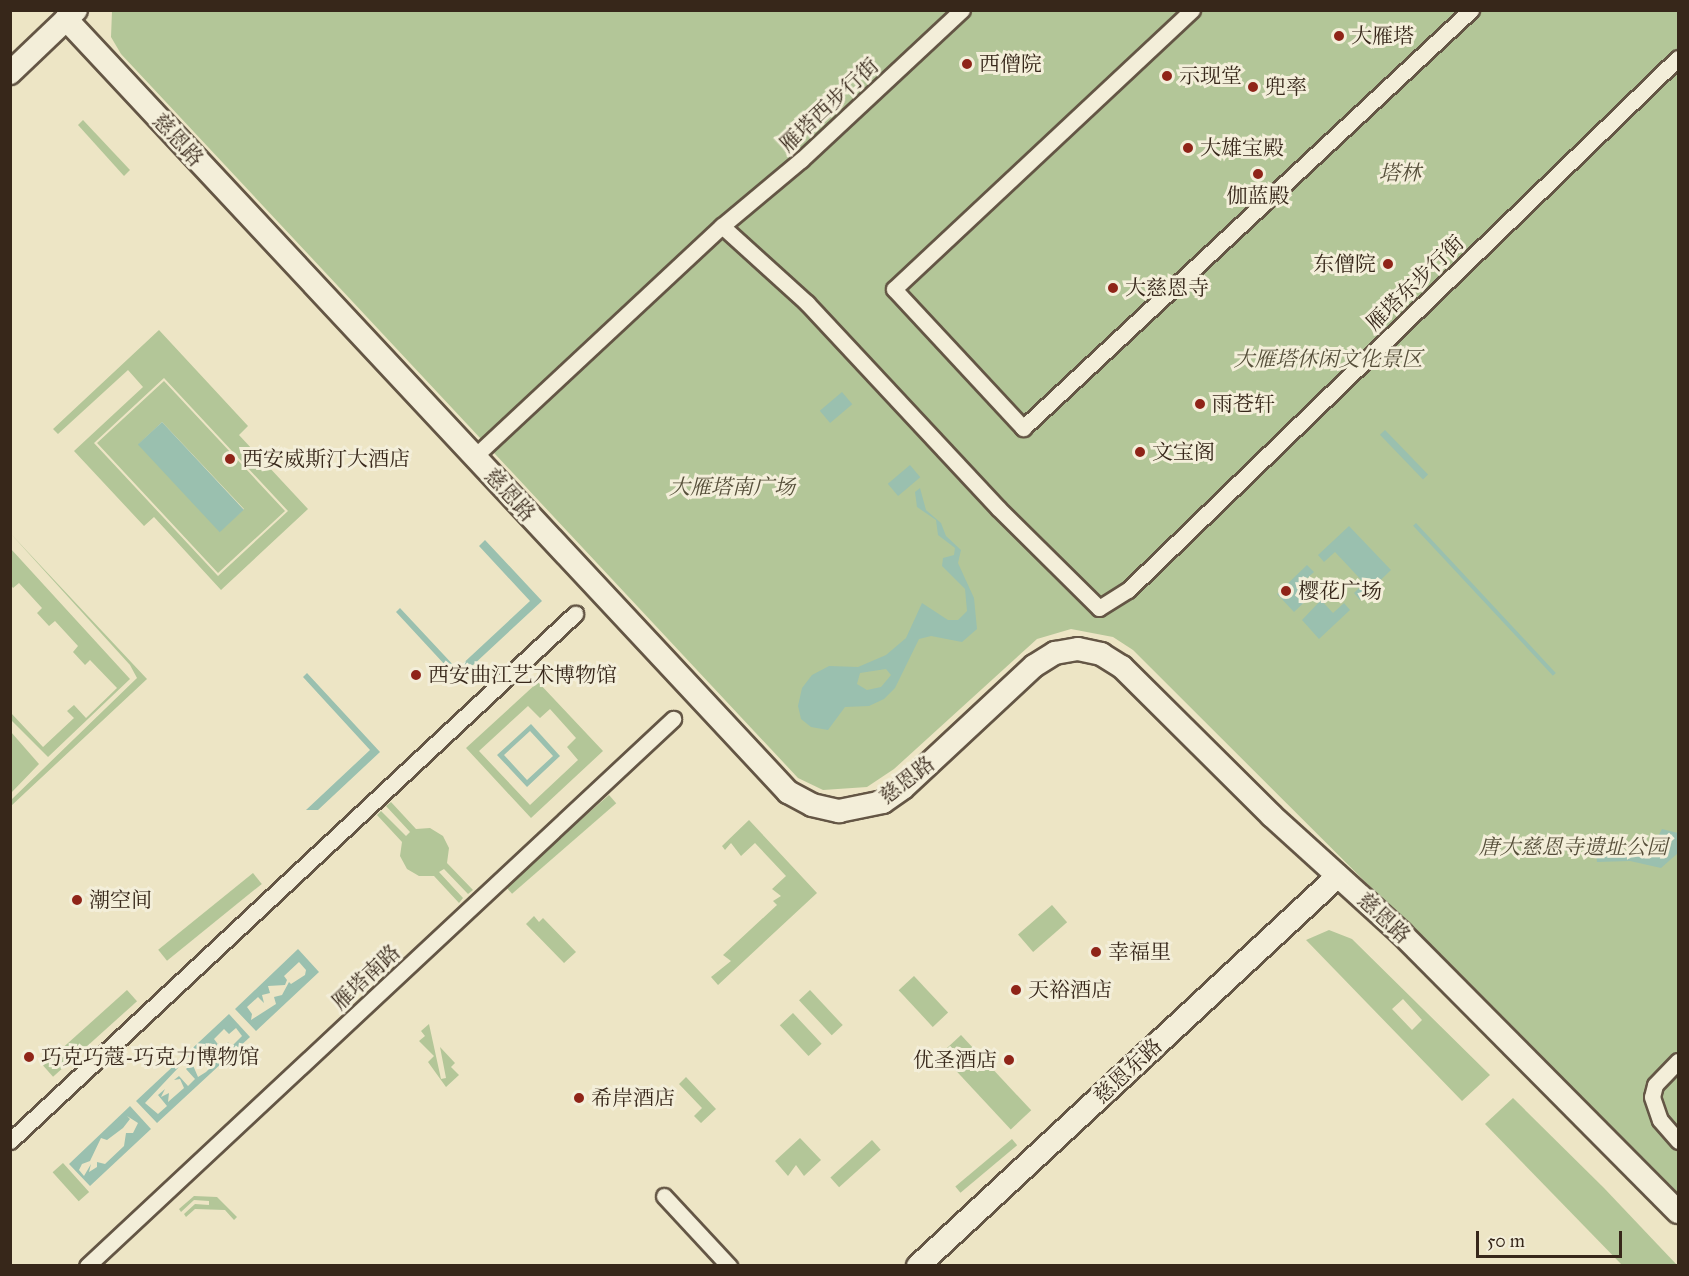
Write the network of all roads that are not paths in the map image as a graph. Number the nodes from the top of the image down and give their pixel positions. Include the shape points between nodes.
1 (962, 10) edge
2 (1192, 10) edge
3 (1471, 10) edge
4 (71, 15) edge
5 (1678, 58) edge
6 (10, 73) edge
7 (722, 226) junction
8 (474, 457) junction
9 (575, 614) dead end
10 (673, 719) dead end
11 (1338, 876) junction
12 (1678, 1061) edge
13 (10, 1141) edge
14 (1678, 1141) edge
15 (664, 1196) dead end
16 (1674, 1202) edge
17 (87, 1266) edge
18 (729, 1266) edge
19 (918, 1266) edge

1 - 7 street, 雁塔西步行街 via 801,160
2 - 3 street via 894,289 1023,428
4 - 6 main road
4 - 8 main road, 慈恩路
5 - 7 street, 雁塔东步行街 via 1128,590 1099,608 1005,516 807,303
7 - 8 street, 雁塔西步行街
8 - 11 main road, 慈恩路 via 776,780 803,801 849,811 891,798 1034,666 1055,653 1078,649 1101,654 1122,667
9 - 13 street
10 - 17 street, 雁塔南路
11 - 16 main road, 慈恩路
11 - 19 main road, 慈恩东路
12 - 14 street via 1655,1085 1652,1097 1660,1120
15 - 18 street

